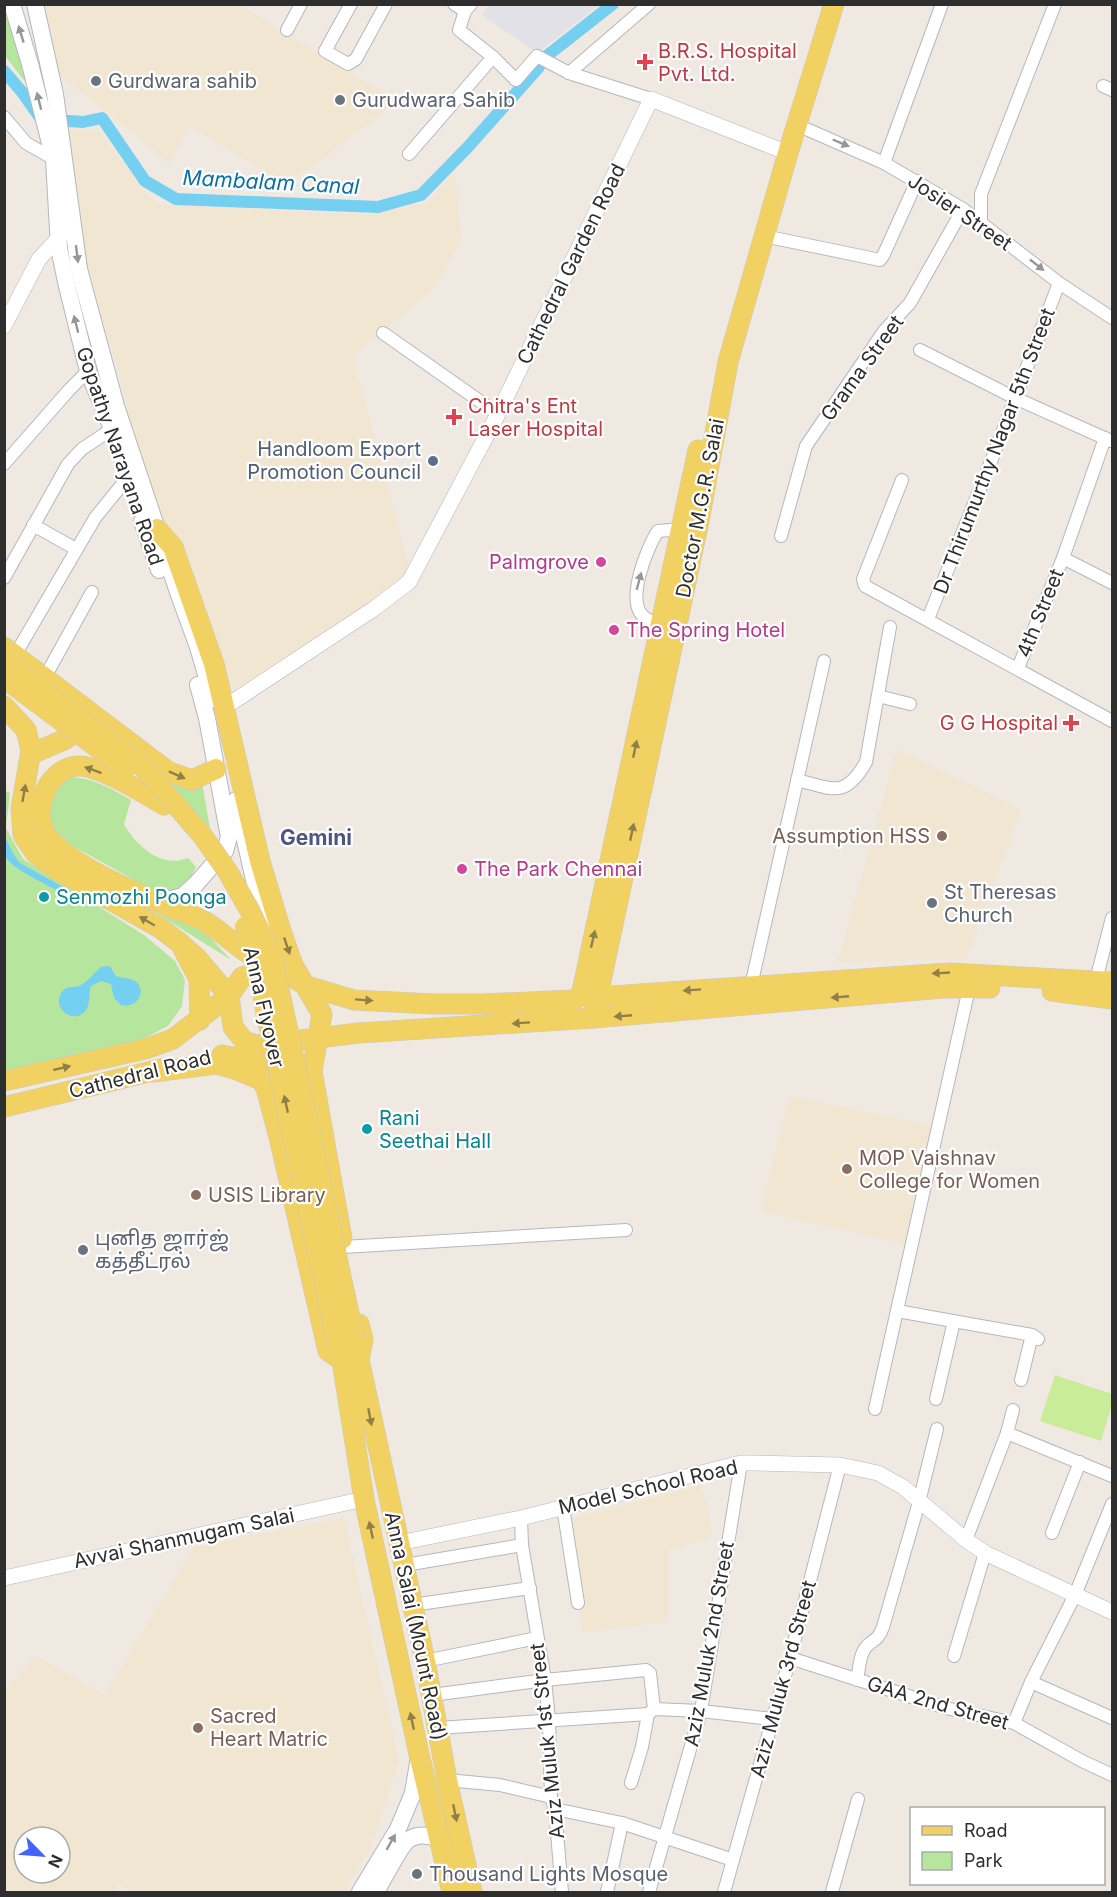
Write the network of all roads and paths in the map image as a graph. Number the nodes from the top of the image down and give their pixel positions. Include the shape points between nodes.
1 (12, 4) edge
2 (35, 4) edge
3 (301, 4) edge
4 (351, 4) edge
5 (386, 4) edge
6 (649, 4) edge
7 (823, 4) edge
8 (834, 4) edge
9 (942, 4) edge
10 (1055, 4) edge
11 (463, 7) edge
12 (287, 30) dead end
13 (493, 57) junction
14 (569, 74) junction
15 (651, 99) junction
16 (4, 117) edge
17 (797, 125) junction
18 (54, 136) junction
19 (782, 151) junction
20 (409, 154) dead end
21 (54, 159) junction
22 (884, 163) junction
23 (917, 181) junction
24 (963, 209) junction
25 (981, 222) junction
26 (73, 223) junction
27 (764, 236) junction
28 (58, 238) junction
29 (1059, 283) junction
30 (1113, 318) edge
31 (4, 326) edge
32 (383, 333) dead end
33 (920, 350) dead end
34 (88, 371) junction
35 (1015, 398) junction
36 (498, 414) junction
37 (112, 429) junction
38 (1109, 440) edge
39 (4, 464) edge
40 (129, 476) junction
41 (902, 480) dead end
42 (33, 525) junction
43 (156, 529) junction
44 (682, 529) junction
45 (781, 536) dead end
46 (76, 549) junction
47 (1063, 558) junction
48 (4, 578) edge
49 (1113, 583) edge
50 (92, 592) dead end
51 (928, 619) junction
52 (662, 625) junction
53 (890, 627) dead end
54 (8, 654) edge
55 (824, 661) dead end
56 (1018, 668) junction
57 (45, 677) junction
58 (4, 678) edge
59 (878, 696) junction
60 (910, 704) dead end
61 (4, 706) edge
62 (225, 707) junction
63 (95, 717) junction
64 (1113, 721) edge
65 (31, 754) junction
66 (216, 770) junction
67 (797, 780) junction
68 (164, 805) junction
69 (159, 902) junction
70 (1113, 918) edge
71 (180, 943) junction
72 (273, 962) junction
73 (863, 979) junction
74 (971, 980) junction
75 (1097, 981) edge
76 (307, 986) junction
77 (751, 986) junction
78 (1066, 991) junction
79 (875, 994) junction
80 (229, 996) junction
81 (589, 997) junction
82 (1113, 999) edge
83 (593, 1018) junction
84 (200, 1020) junction
85 (339, 1036) junction
86 (318, 1038) junction
87 (313, 1064) junction
88 (153, 1072) junction
89 (261, 1080) junction
90 (4, 1081) edge
91 (4, 1107) edge
92 (626, 1230) dead end
93 (343, 1247) junction
94 (897, 1311) junction
95 (954, 1321) junction
96 (348, 1352) junction
97 (1021, 1380) dead end
98 (936, 1399) dead end
99 (875, 1409) dead end
100 (1013, 1410) dead end
101 (937, 1429) dead end
102 (1007, 1433) junction
103 (1080, 1462) junction
104 (741, 1463) junction
105 (840, 1465) junction
106 (1113, 1476) edge
107 (364, 1499) junction
108 (919, 1502) junction
109 (1113, 1504) edge
110 (563, 1507) junction
111 (521, 1518) junction
112 (1052, 1533) dead end
113 (966, 1540) junction
114 (399, 1543) junction
115 (522, 1545) junction
116 (985, 1553) junction
117 (405, 1565) junction
118 (4, 1578) edge
119 (530, 1588) junction
120 (1076, 1595) junction
121 (578, 1603) dead end
122 (412, 1605) junction
123 (1113, 1612) edge
124 (537, 1638) junction
125 (954, 1656) dead end
126 (790, 1658) junction
127 (425, 1661) junction
128 (545, 1680) junction
129 (858, 1680) junction
130 (1031, 1682) junction
131 (432, 1695) junction
132 (701, 1711) junction
133 (651, 1712) junction
134 (1113, 1718) edge
135 (772, 1719) junction
136 (549, 1720) junction
137 (1014, 1723) junction
138 (438, 1728) junction
139 (419, 1754) junction
140 (1113, 1776) edge
141 (447, 1780) junction
142 (631, 1782) dead end
143 (858, 1800) dead end
144 (553, 1803) junction
145 (622, 1823) junction
146 (666, 1837) junction
147 (439, 1839) junction
148 (733, 1860) junction
149 (360, 1893) edge
150 (376, 1893) edge
151 (452, 1893) edge
152 (472, 1893) edge
153 (562, 1893) edge
154 (607, 1893) edge
155 (649, 1893) edge
156 (724, 1893) edge
157 (832, 1893) edge

18 -> 1 main road
2 - 18 main road via 55,94
3 - 12 street
4 - 5 street via 325,51 348,64 356,59
6 - 14 street
7 - 19 main road, Doctor M.G.R. Salai
8 - 17 main road, Doctor M.G.R. Salai
9 - 22 street
10 - 25 street via 981,194
11 - 13 street via 459,30
13 - 14 street via 516,80 537,56
13 - 20 street
14 - 15 street
15 - 19 street
15 - 36 street, Cathedral Garden Road
16 - 21 street via 26,143
17 - 19 main road, Doctor M.G.R. Salai
17 -> 22 street, Josier Street
18 - 21 main road, Gopathy Narayana Road
18 - 26 main road, Anna Flyover
19 - 27 main road, Doctor M.G.R. Salai
19 - 44 main road, Doctor M.G.R. Salai via 716,363
21 - 28 main road, Gopathy Narayana Road
22 - 23 street, Josier Street
23 - 24 street, Josier Street
23 - 27 street via 880,260
24 - 25 street, Josier Street
24 - 45 street, Grama Street via 910,303 884,332 806,446
25 -> 29 street, Josier Street
26 - 28 street
26 -> 43 main road, Anna Flyover via 79,269
81 -> 27 main road, Doctor M.G.R. Salai via 699,521 728,362
28 - 31 street via 39,259
34 -> 28 main road, Gopathy Narayana Road
29 - 30 street, Josier Street
29 - 35 street, Dr Thirumurthy Nagar 5th Street
32 - 36 street
33 - 35 street
34 - 37 main road, Gopathy Narayana Road
34 - 39 street
35 - 38 street
35 - 51 street, Dr Thirumurthy Nagar 5th Street
36 - 62 street, Cathedral Garden Road via 409,582
37 - 40 main road, Gopathy Narayana Road
37 - 42 street via 82,449 68,464
38 - 47 street, 4th Street
40 - 46 street
40 - 66 main road, Gopathy Narayana Road via 195,674
41 - 51 street via 863,583
42 - 46 street
42 - 48 street
43 - 62 main road via 173,547
43 - 72 main road, Anna Flyover, bridge via 210,689
44 - 52 main road, Doctor M.G.R. Salai
52 -> 44 street via 639,611 637,591 649,545 658,531
46 - 54 street
47 - 49 street
47 - 56 street, 4th Street
50 - 57 street
51 - 56 street
81 -> 52 main road, Doctor M.G.R. Salai
53 - 59 street
54 - 57 main road
54 - 72 main road, Anna Flyover, bridge via 142,766 165,791 228,872
55 - 67 street
56 - 64 street
57 - 63 main road
58 - 68 main road, Anna Flyover, bridge via 135,776
59 - 60 street
59 - 67 street via 866,762 857,778 836,789
61 - 65 main road via 26,730
62 -> 76 main road via 260,861 294,965
63 - 65 main road via 66,739
63 -> 66 main road via 180,777 192,780
71 -> 65 main road via 35,853 23,835 21,809
66 - 69 main road, Gopathy Narayana Road via 229,837 225,851 183,896
67 - 77 street
68 -> 69 main road via 86,767 72,767 46,788 39,823 51,842 80,863
96 -> 68 main road, Anna Flyover, bridge via 266,1013 258,963 222,879
69 - 72 main road via 203,920 245,952
70 - 75 street
71 - 80 main road
71 - 84 main road via 199,979
72 - 76 main road
72 - 80 main road, Cathedral Road via 242,977
72 - 96 main road, Anna Flyover, bridge
74 -> 73 main road via 949,973
73 - 77 main road
73 - 79 main road
74 - 75 main road
74 - 78 main road
74 - 79 main road
74 - 94 street
75 - 78 main road
76 -> 81 main road via 354,1000 433,1005
76 - 86 main road via 321,1014
77 -> 81 main road
78 - 82 main road
79 -> 83 main road
80 - 84 main road, Cathedral Road
80 - 86 main road via 233,1027 245,1042 259,1045
81 - 83 main road, Doctor M.G.R. Salai
83 -> 85 main road
90 -> 84 main road, Cathedral Road via 145,1048 173,1038
85 - 86 main road
85 - 87 main road
86 - 87 main road
87 - 88 main road, Cathedral Road via 202,1055
87 - 89 main road
87 - 93 main road
88 - 89 main road via 216,1064
88 - 91 main road, Cathedral Road
89 - 96 main road via 279,1137 328,1351
92 - 93 street
93 - 96 main road via 363,1340
94 - 95 street
94 - 99 street
95 - 97 street via 1035,1337
95 - 98 street
96 - 107 main road, Anna Salai (Mount Road)
96 -> 114 main road, Anna Salai (Mount Road)
100 - 102 street
101 - 108 street
102 - 103 street
102 - 113 street
103 - 106 street
103 - 112 street
104 - 105 street, Model School Road
104 - 110 street, Model School Road
104 - 132 street, Aziz Muluk 2nd Street
105 - 108 street, Model School Road via 878,1473 903,1487
105 - 126 street, Aziz Muluk 3rd Street
107 - 118 street, Avvai Shanmugam Salai
139 -> 107 main road, Anna Salai (Mount Road)
108 - 113 street, Model School Road
108 - 129 street via 880,1636 862,1652
109 - 120 street
110 - 111 street, Model School Road
110 - 121 street
111 - 114 street, Model School Road
111 - 115 street, Aziz Muluk 1st Street
113 - 116 street, Model School Road
114 - 117 main road, Anna Salai (Mount Road)
115 - 117 street
115 - 119 street, Aziz Muluk 1st Street
116 - 120 street, Model School Road
116 - 125 street
117 - 122 main road, Anna Salai (Mount Road)
119 - 122 street
119 - 124 street, Aziz Muluk 1st Street
120 - 123 street, Model School Road
120 - 130 street
122 - 127 main road, Anna Salai (Mount Road)
124 - 127 street
124 - 128 street, Aziz Muluk 1st Street
126 - 129 street, GAA 2nd Street
126 - 135 street, Aziz Muluk 3rd Street
127 - 131 main road, Anna Salai (Mount Road)
128 - 131 street
128 - 133 street via 646,1670 650,1673
128 - 136 street, Aziz Muluk 1st Street
129 - 137 street, GAA 2nd Street via 946,1708
130 - 134 street
130 - 137 street
131 - 138 main road, Anna Salai (Mount Road)
132 - 133 street
132 - 135 street
132 - 146 street, Aziz Muluk 2nd Street
133 - 136 street
133 - 142 street
135 - 148 street, Aziz Muluk 3rd Street
136 - 138 street
136 - 144 street, Aziz Muluk 1st Street
137 - 140 street, GAA 2nd Street
138 - 141 main road, Anna Salai (Mount Road)
139 - 147 main road, Anna Salai (Mount Road)
149 -> 139 main road via 398,1829 413,1793
141 - 144 street via 500,1785
141 -> 152 main road, Anna Salai (Mount Road)
143 - 157 street
144 - 145 street
144 - 153 street, Aziz Muluk 1st Street
145 - 146 street
145 - 154 street
146 - 148 street
146 - 155 street, Aziz Muluk 2nd Street
147 - 150 main road via 429,1834 407,1841
147 - 151 main road, Anna Salai (Mount Road)
148 - 156 street, Aziz Muluk 3rd Street

